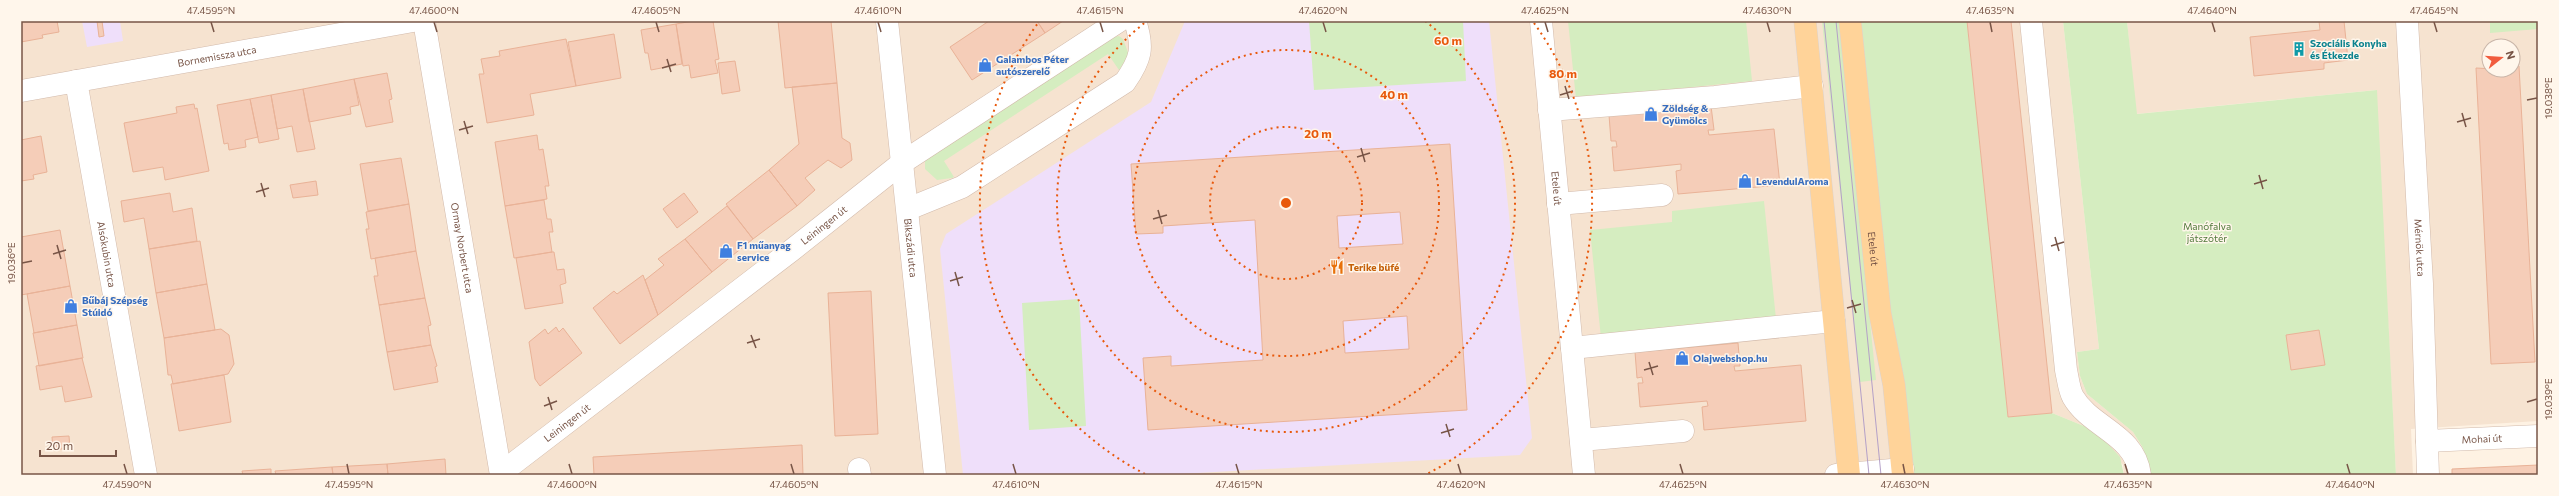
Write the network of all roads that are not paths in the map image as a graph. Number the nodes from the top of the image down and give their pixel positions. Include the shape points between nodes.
1 (413, 21) edge
2 (424, 21) edge
3 (887, 21) edge
4 (1119, 21) edge
5 (1135, 21) edge
6 (1541, 21) edge
7 (1805, 21) edge
8 (1850, 21) edge
9 (2031, 21) edge
10 (2407, 21) edge
11 (76, 81) junction
12 (1812, 86) junction
13 (21, 92) edge
14 (1549, 110) junction
15 (903, 162) junction
16 (1662, 195) dead end
17 (1558, 204) junction
18 (908, 209) junction
19 (1834, 321) junction
20 (1572, 348) junction
21 (1683, 431) dead end
22 (2538, 436) edge
23 (1581, 440) junction
24 (2427, 441) junction
25 (1903, 472) edge
26 (501, 474) edge
27 (146, 475) edge
28 (935, 475) edge
29 (1584, 475) edge
30 (1845, 475) edge
31 (2140, 475) edge
32 (2428, 475) edge

1 - 11 street, Bornemissza utca
2 - 26 street, Ormay Norbert utca
3 - 15 street, Bikszádi utca
4 - 15 street, Leiningen út
5 - 18 street via 1142,41 1137,64 1125,82 962,187
6 - 14 street, Etele út
7 - 12 main road
8 - 25 main road, Etele út via 1880,313 1894,385
9 - 31 street via 2072,396 2084,411 2126,442
10 - 24 street, Mérnök utca via 2422,284
11 - 13 street, Bornemissza utca
11 - 27 street, Alsókubin utca
12 - 14 street via 1715,97
12 - 19 main road
14 - 17 street, Etele út
15 - 18 street, Bikszádi utca
15 - 26 street, Leiningen út
16 - 17 street
17 - 20 street, Etele út
18 - 28 street, Bikszádi utca
19 - 20 street
19 - 30 main road
20 - 23 street, Etele út
21 - 23 street
22 - 24 street, Mohai út
23 - 29 street, Etele út
24 - 32 street, Mérnök utca
25 - 30 street

